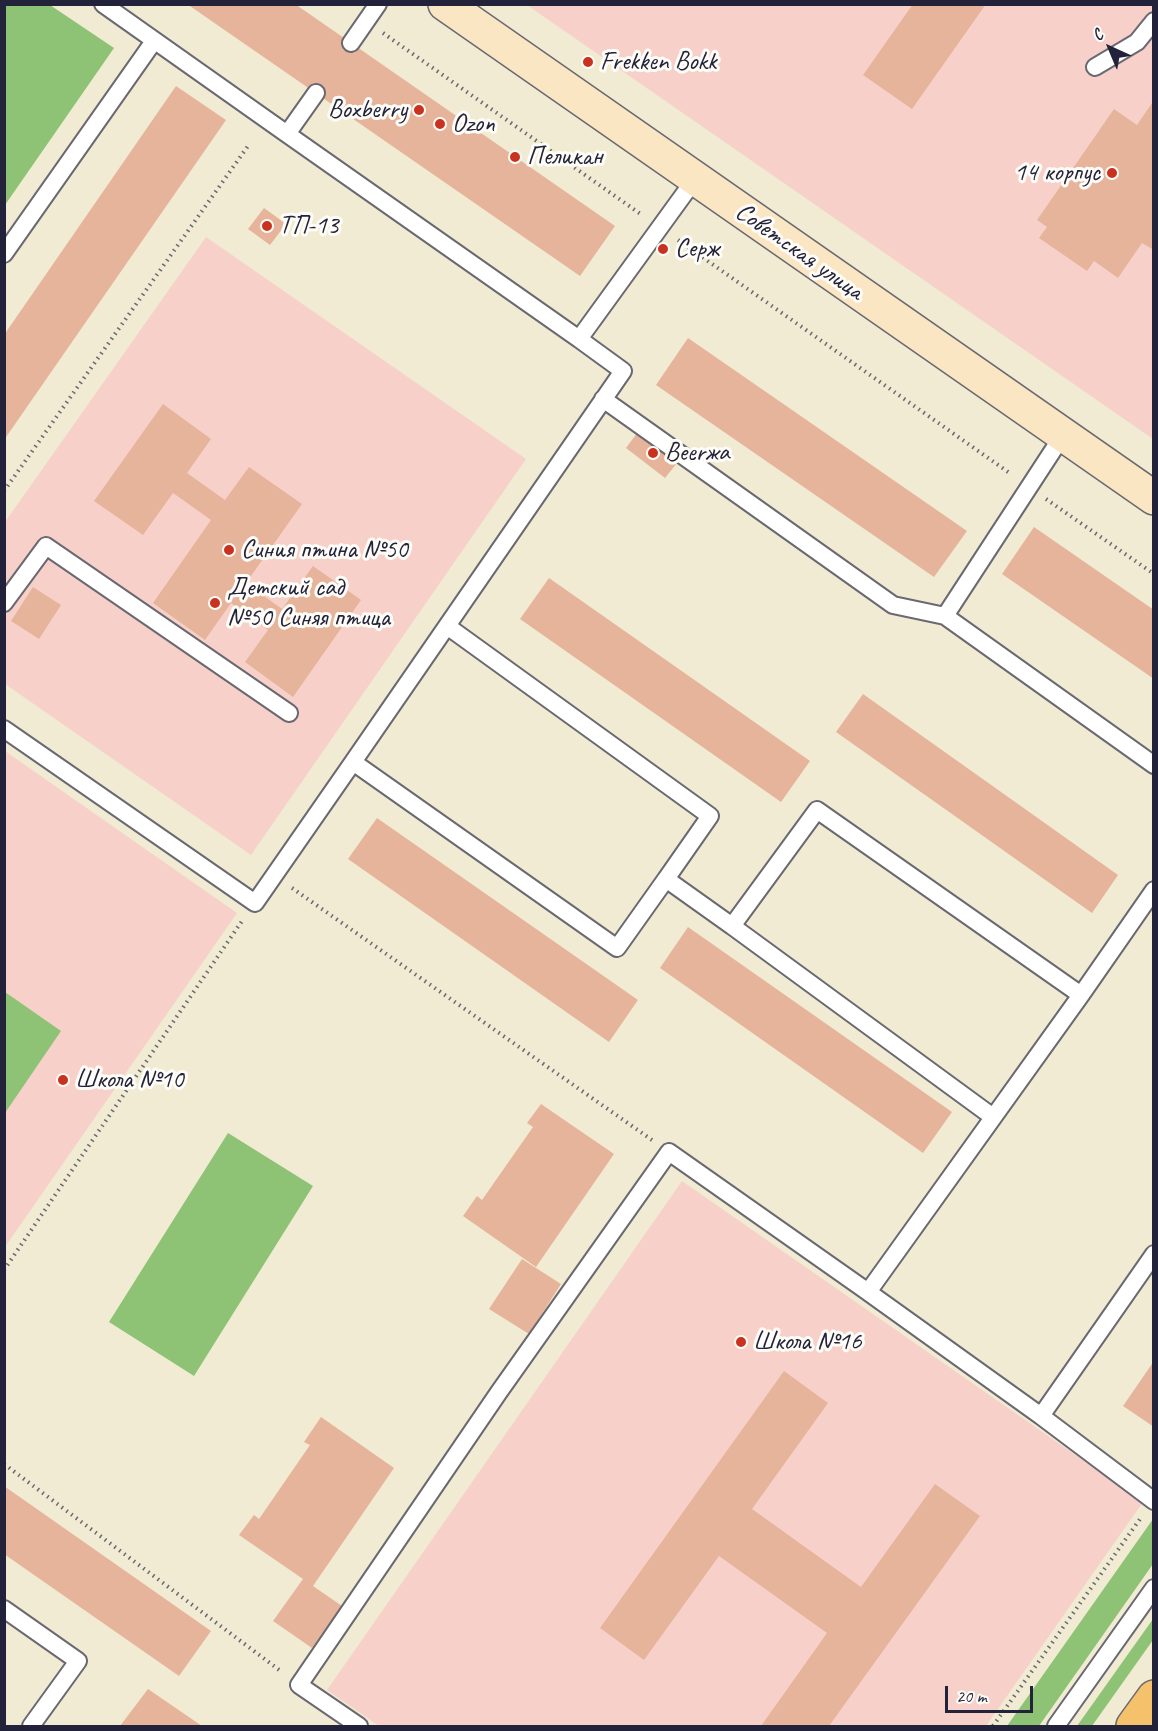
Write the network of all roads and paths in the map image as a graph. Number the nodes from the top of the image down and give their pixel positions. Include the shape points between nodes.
1 (103, 4) edge
2 (378, 4) edge
3 (445, 4) edge
4 (366, 21) junction
5 (1154, 21) edge
6 (154, 41) junction
7 (351, 43) dead end
8 (1095, 67) dead end
9 (316, 93) dead end
10 (287, 134) junction
11 (248, 146) dead end
12 (694, 179) junction
13 (660, 227) junction
14 (4, 254) edge
15 (579, 339) junction
16 (603, 399) junction
17 (1063, 435) junction
18 (1029, 487) junction
19 (4, 491) edge
20 (1154, 498) edge
21 (1154, 574) edge
22 (4, 603) edge
23 (945, 616) junction
24 (447, 626) junction
25 (289, 713) dead end
26 (4, 729) edge
27 (353, 762) junction
28 (1154, 765) edge
29 (274, 875) junction
30 (666, 879) junction
31 (1154, 890) edge
32 (732, 926) junction
33 (1081, 995) junction
34 (993, 1117) junction
35 (669, 1152) junction
36 (1154, 1254) edge
37 (868, 1292) junction
38 (1041, 1416) junction
39 (4, 1464) edge
40 (1153, 1501) edge
41 (1154, 1588) edge
42 (4, 1609) edge
43 (299, 1685) junction
44 (1154, 1697) edge
45 (31, 1726) edge
46 (359, 1726) edge
47 (993, 1726) edge
48 (1056, 1726) edge
49 (1133, 1726) edge

1 - 6 lane
2 - 4 lane
3 - 12 main road, Советская улица
4 - 7 lane
4 - 13 path
5 - 8 lane via 1137,42
6 - 10 lane
6 - 14 lane
9 - 10 lane
10 - 15 lane
11 - 19 path
12 - 13 lane
12 - 17 main road, Советская улица
13 - 15 lane
13 - 18 path
15 - 16 lane via 623,371
16 - 23 lane via 893,605
16 - 24 lane
17 - 18 lane
17 - 20 main road, Советская улица
18 - 21 path
18 - 23 lane
22 - 25 lane via 46,546
23 - 28 lane
24 - 27 lane
24 - 30 lane via 710,816
26 - 29 lane via 255,903
27 - 29 lane
27 - 30 lane via 617,948
29 - 35 path
30 - 32 lane
31 - 33 lane
32 - 33 lane via 817,810
32 - 34 lane
33 - 34 lane
34 - 37 lane
35 - 37 lane
35 - 43 lane
36 - 38 lane
37 - 38 lane
38 - 40 lane
39 - 43 path
40 - 47 path
41 - 48 lane
42 - 45 lane via 78,1661
43 - 46 lane
44 - 49 main road

